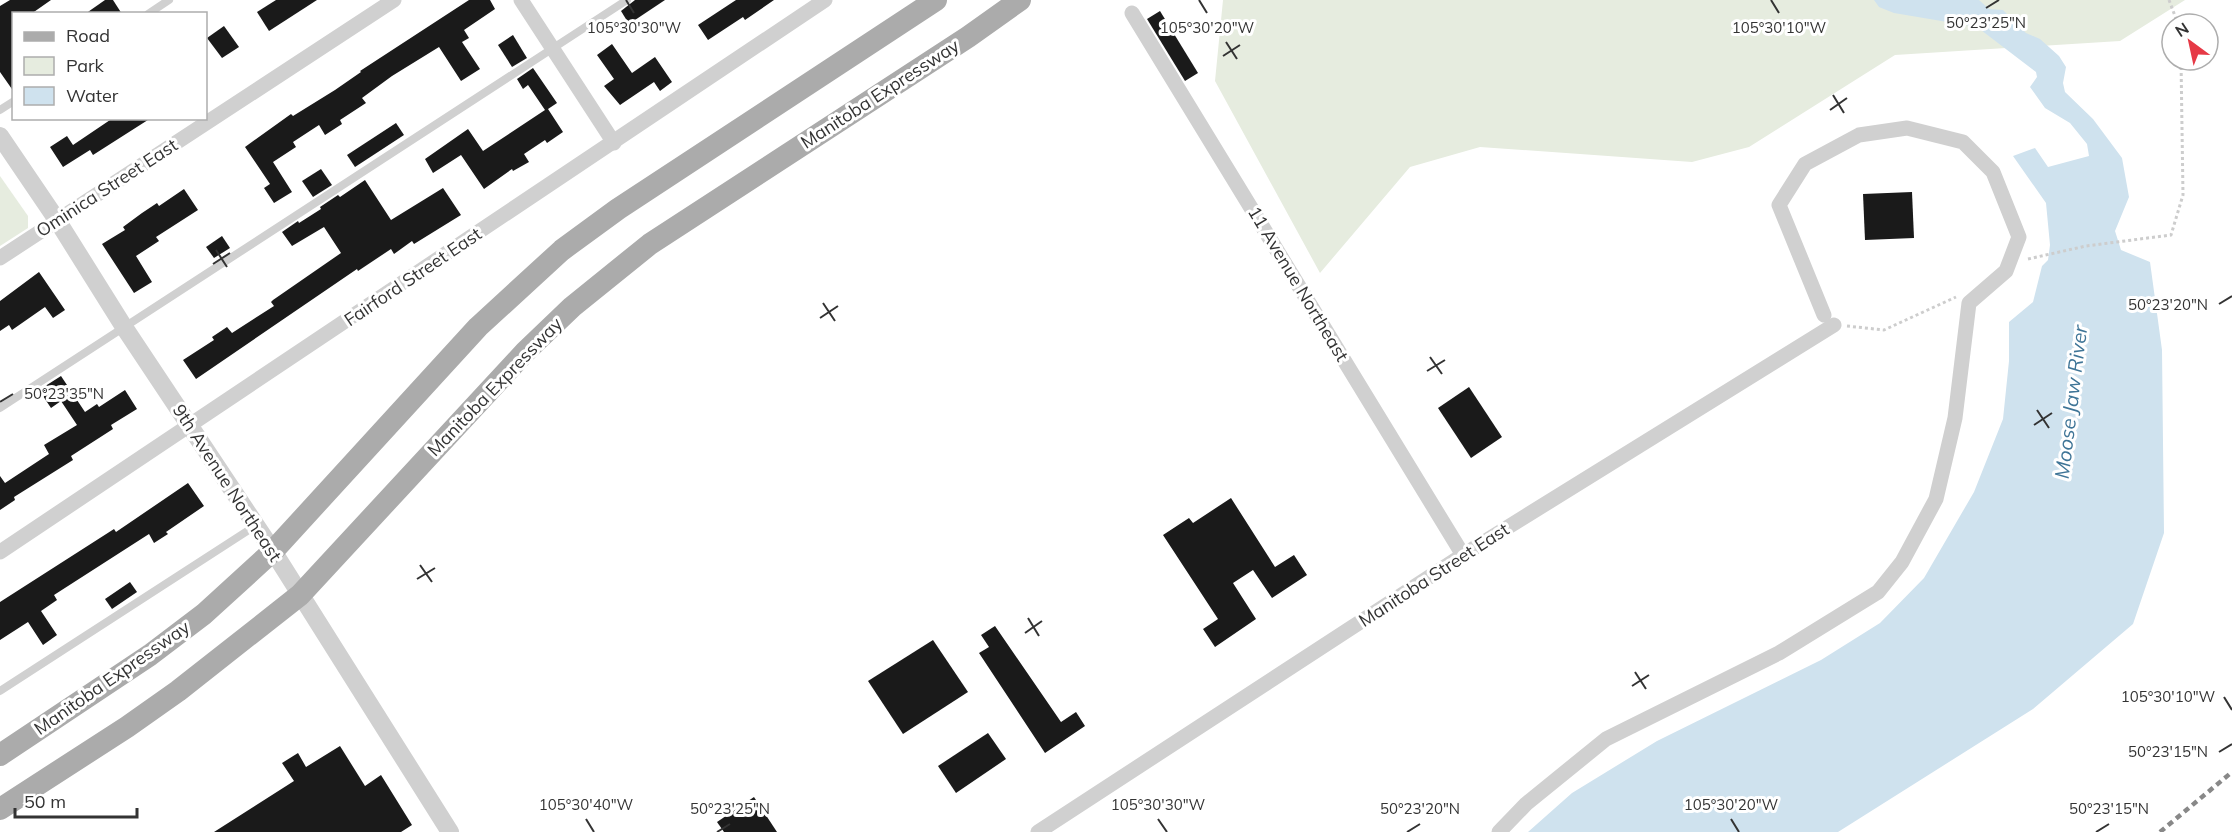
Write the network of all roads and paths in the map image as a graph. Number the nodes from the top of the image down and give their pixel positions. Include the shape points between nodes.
1 (169, 0) edge
2 (394, 0) edge
3 (522, 0) edge
4 (627, 0) edge
5 (825, 0) edge
6 (936, 0) edge
7 (1020, 0) edge
8 (151, 12) edge
9 (1132, 13) dead end
10 (553, 47) junction
11 (2181, 72) edge
12 (0, 136) edge
13 (614, 143) junction
14 (57, 220) junction
15 (2138, 241) dead end
16 (0, 258) edge
17 (124, 327) junction
18 (0, 408) edge
19 (191, 426) junction
20 (255, 526) junction
21 (273, 551) junction
22 (0, 552) edge
23 (1463, 555) junction
24 (300, 595) junction
25 (0, 691) edge
26 (0, 755) edge
27 (0, 809) edge
28 (449, 832) edge
29 (1038, 832) edge
30 (1499, 832) edge

1 - 8 lane
2 - 14 street, Ominica Street East
3 - 10 street
4 - 10 lane
5 - 13 street, Fairford Street East
6 - 21 main road, Manitoba Expressway via 562,250 478,327
7 - 24 main road, Manitoba Expressway via 651,244 606,278 525,352
9 - 23 street, 11 Avenue Northeast
10 - 13 street
10 - 17 lane
11 - 15 path via 2183,195 2171,235
12 - 14 street, 9th Avenue Northeast
13 - 19 street, Fairford Street East
14 - 16 street, Ominica Street East
14 - 17 street, 9th Avenue Northeast
17 - 18 lane
17 - 19 street, 9th Avenue Northeast
19 - 20 street, 9th Avenue Northeast
19 - 22 street, Fairford Street East
20 - 21 street, 9th Avenue Northeast
20 - 25 lane
21 - 24 street, 9th Avenue Northeast
21 - 26 main road, Manitoba Expressway via 204,614 150,655
23 - 29 street, Manitoba Street East
23 - 30 street, Manitoba Street East via 1829,320 1779,205 1805,164 1859,135 1907,128 1963,142 1994,172 2019,237 2006,271 1969,303 1955,418 1936,499 1902,562 1878,592 1779,653 1606,739 1526,804
24 - 27 main road, Manitoba Expressway via 178,691
24 - 28 street, 9th Avenue Northeast

